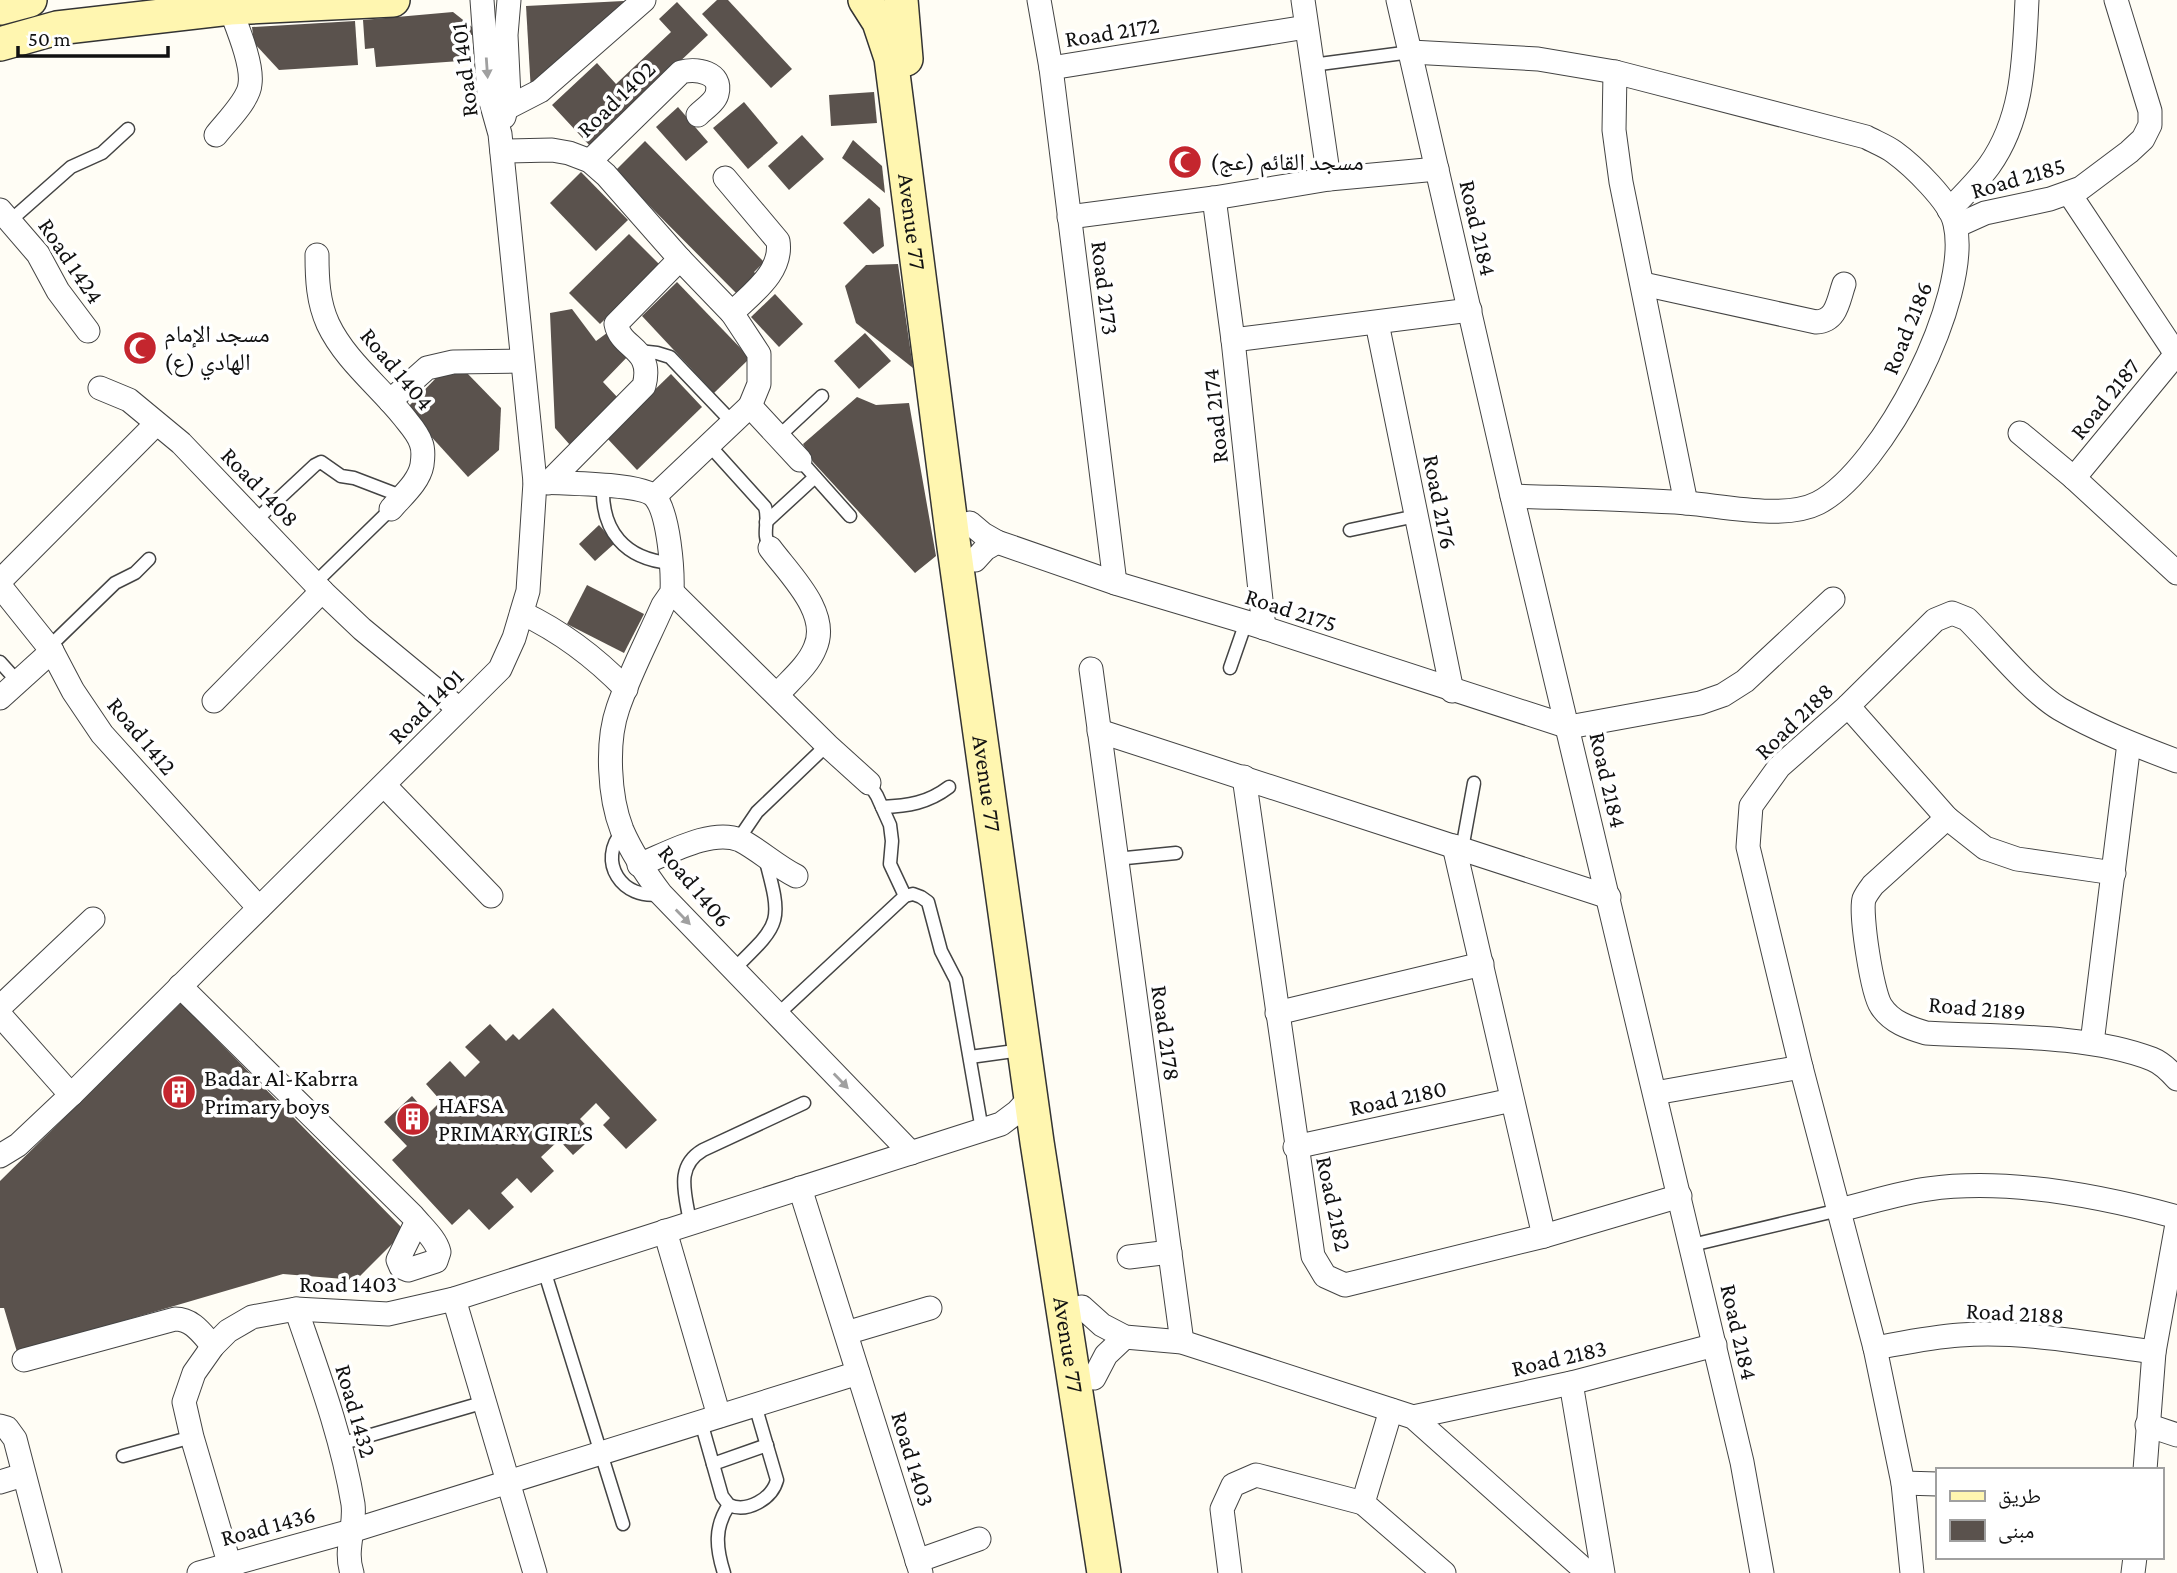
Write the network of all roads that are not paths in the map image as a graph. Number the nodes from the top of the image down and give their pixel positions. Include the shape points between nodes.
1 (30, 0) edge
2 (393, 0) edge
3 (482, 0) edge
4 (509, 0) edge
5 (644, 0) edge
6 (865, 0) edge
7 (901, 0) edge
8 (1039, 0) edge
9 (1303, 0) edge
10 (1398, 0) edge
11 (2027, 0) edge
12 (2116, 0) edge
13 (0, 8) edge
14 (230, 8) junction
15 (1306, 27) junction
16 (0, 44) edge
17 (1411, 52) junction
18 (1312, 65) junction
19 (1051, 68) junction
20 (1615, 72) junction
21 (507, 108) junction
22 (698, 115) dead end
23 (128, 129) dead end
24 (216, 135) dead end
25 (501, 143) junction
26 (590, 161) junction
27 (1437, 169) junction
28 (725, 178) dead end
29 (1329, 179) junction
30 (2069, 193) junction
31 (1214, 198) junction
32 (5, 215) edge
33 (1069, 217) junction
34 (1952, 218) junction
35 (317, 255) dead end
36 (680, 259) junction
37 (1643, 284) junction
38 (1844, 284) dead end
39 (1470, 310) junction
40 (732, 313) junction
41 (1377, 323) junction
42 (88, 331) dead end
43 (1233, 340) junction
44 (639, 351) junction
45 (2176, 353) edge
46 (521, 361) junction
47 (100, 388) dead end
48 (822, 396) dead end
49 (390, 401) junction
50 (750, 406) junction
51 (732, 422) junction
52 (156, 424) junction
53 (2021, 433) dead end
54 (778, 437) junction
55 (709, 445) junction
56 (807, 468) junction
57 (2074, 478) junction
58 (541, 482) junction
59 (603, 486) junction
60 (655, 496) junction
61 (1513, 496) junction
62 (396, 502) junction
63 (1686, 503) junction
64 (849, 516) dead end
65 (1416, 516) junction
66 (256, 520) junction
67 (766, 522) junction
68 (1350, 530) dead end
69 (770, 548) joint
70 (986, 551) junction
71 (149, 559) dead end
72 (670, 563) junction
73 (2177, 573) edge
74 (0, 583) edge
75 (1115, 583) junction
76 (319, 587) junction
77 (672, 592) junction
78 (1833, 599) dead end
79 (522, 613) junction
80 (1255, 625) junction
81 (50, 649) junction
82 (0, 663) edge
83 (1230, 668) dead end
84 (1091, 669) dead end
85 (18, 682) junction
86 (626, 689) junction
87 (1452, 691) junction
88 (777, 695) junction
89 (0, 698) edge
90 (214, 701) dead end
91 (1848, 706) junction
92 (459, 709) junction
93 (1569, 727) junction
94 (1099, 731) junction
95 (2129, 743) junction
96 (827, 745) junction
97 (2177, 761) edge
98 (1244, 777) junction
99 (869, 783) joint
100 (1474, 783) dead end
101 (384, 785) junction
102 (949, 787) dead end
103 (882, 807) junction
104 (1947, 818) junction
105 (623, 831) junction
106 (738, 840) junction
107 (1458, 847) junction
108 (1176, 853) dead end
109 (765, 858) junction
110 (1116, 859) junction
111 (639, 865) junction
112 (2114, 873) junction
113 (796, 876) dead end
114 (661, 894) junction
115 (491, 896) dead end
116 (905, 897) junction
117 (1609, 897) junction
118 (259, 908) junction
119 (93, 919) dead end
120 (1482, 964) junction
121 (733, 970) junction
122 (180, 986) junction
123 (0, 1007) edge
124 (1277, 1013) junction
125 (0, 1015) edge
126 (778, 1015) junction
127 (2092, 1043) junction
128 (1024, 1050) junction
129 (970, 1057) junction
130 (1801, 1067) junction
131 (2177, 1079) edge
132 (1655, 1093) junction
133 (71, 1095) junction
134 (1031, 1097) junction
135 (1513, 1100) junction
136 (804, 1103) dead end
137 (991, 1127) junction
138 (1037, 1142) junction
139 (1295, 1147) junction
140 (911, 1153) junction
141 (0, 1156) edge
142 (800, 1188) junction
143 (1680, 1196) junction
144 (1839, 1210) junction
145 (2177, 1217) edge
146 (417, 1221) dead end
147 (690, 1223) junction
148 (2177, 1224) edge
149 (665, 1231) junction
150 (1544, 1236) junction
151 (1692, 1245) junction
152 (1170, 1252) junction
153 (1129, 1257) dead end
154 (544, 1269) junction
155 (454, 1298) junction
156 (1082, 1307) junction
157 (930, 1308) dead end
158 (296, 1309) junction
159 (846, 1333) junction
160 (1125, 1337) junction
161 (1182, 1342) junction
162 (1715, 1345) junction
163 (213, 1346) junction
164 (1875, 1348) junction
165 (2154, 1352) junction
166 (24, 1360) dead end
167 (858, 1373) junction
168 (1094, 1378) junction
169 (1571, 1383) junction
170 (485, 1402) junction
171 (754, 1405) junction
172 (1391, 1410) junction
173 (1413, 1417) junction
174 (710, 1419) junction
175 (2147, 1425) junction
176 (0, 1426) edge
177 (2177, 1435) edge
178 (192, 1437) junction
179 (340, 1444) junction
180 (767, 1444) junction
181 (602, 1452) junction
182 (123, 1456) dead end
183 (713, 1464) junction
184 (2145, 1468) edge
185 (23, 1475) junction
186 (0, 1482) edge
187 (508, 1482) junction
188 (1903, 1483) junction
189 (1936, 1484) edge
190 (1363, 1503) junction
191 (729, 1505) junction
192 (624, 1524) dead end
193 (351, 1531) junction
194 (979, 1539) dead end
195 (919, 1567) edge
196 (231, 1569) edge
197 (50, 1573) edge
198 (199, 1573) edge
199 (352, 1573) edge
200 (535, 1573) edge
201 (724, 1573) edge
202 (1104, 1573) edge
203 (1119, 1573) edge
204 (1230, 1573) edge
205 (1444, 1573) edge
206 (1588, 1573) edge
207 (1603, 1573) edge
208 (1762, 1573) edge
209 (1912, 1573) edge

1 - 13 street
2 - 14 street
3 -> 25 street, Road 1401 via 489,95
4 - 21 street, Road 1401
5 - 21 street via 540,91
6 - 128 street, Avenue 77 via 879,22 891,58
7 - 70 street, Avenue 77 via 970,523
8 - 19 street, Road 2173
9 - 15 street
10 - 17 street, Road 2184
11 - 34 street via 2023,78 2012,119 1989,165
12 - 30 street, Road 2185 via 2150,111 2150,125 2129,152
14 - 16 street via 57,28
14 - 24 street via 245,49 251,85
15 - 18 street
15 - 19 street, Road 2172
17 - 18 lane
17 - 20 street via 1538,59
17 - 27 street, Road 2184
18 - 29 street
19 - 33 street, Road 2173
20 - 34 street via 1866,137 1894,151 1932,188
20 - 37 street via 1616,153
21 - 25 street, Road 1401
22 - 26 street, Road 1402 via 717,97 718,88 715,79 692,69 681,72
23 - 32 lane, Road 1424 via 102,153 71,167
25 - 26 street via 569,153
25 - 46 street, Road 1401
26 - 36 street
27 - 29 street
27 - 39 street, Road 2184
28 - 40 street via 778,241 780,251 774,270
29 - 31 street
30 - 34 street, Road 2185
30 - 45 street, Road 2187
31 - 33 street
31 - 43 street, Road 2174
32 - 42 street, Road 1424 via 38,254
33 - 75 street, Road 2173
34 - 63 street, Road 2186 via 1956,270 1948,304 1909,392 1852,477 1817,503 1778,512
35 - 49 street, Road 1404 via 320,302 328,324 340,345
36 - 40 street
36 - 44 street via 616,324 618,332
37 - 38 street via 1816,322 1832,316
37 - 63 street
39 - 41 street
39 - 61 street, Road 2184
40 - 50 street via 759,354 759,384
41 - 43 street
41 - 65 street, Road 2176
43 - 80 street, Road 2174
44 - 51 lane via 670,357
44 - 58 street via 647,376 644,386
45 - 57 street, Road 2187
46 - 49 street via 453,362 427,368
46 - 58 street, Road 1401
47 - 52 street, Road 1408 via 129,400
48 - 54 lane
49 - 62 street, Road 1404 via 417,435 423,453 420,472
50 - 51 street
50 - 54 street
51 - 55 street
52 - 66 street, Road 1408 via 181,443
52 - 74 street
53 - 57 street
54 - 56 street
55 - 60 street
55 - 67 lane via 765,507
56 - 64 lane
56 - 67 lane
57 - 73 street
58 - 59 street
58 - 79 street, Road 1401
59 - 60 street via 639,488
59 - 72 lane via 605,515 619,540 642,557
60 - 72 street via 663,512
61 - 63 street, Road 2186
61 - 93 street, Road 2184
62 - 66 lane via 321,462
62 - 76 lane
65 - 68 lane
65 - 87 street, Road 2176
66 - 76 street, Road 1408
67 - 69 lane
69 - 88 street via 814,608 819,635 808,660
70 - 75 street, Road 2175
70 - 156 street, Avenue 77
71 - 81 lane via 115,583
72 - 77 street
74 - 81 street, Road 1412
75 - 80 street, Road 2175
76 - 90 street
76 - 92 street, Road 1408
77 - 86 street, Road 1406
77 - 88 street
78 - 93 street via 1745,681 1723,695
79 - 86 street via 578,645
79 - 92 street, Road 1401 via 500,669
80 - 83 lane
80 - 87 street, Road 2175
81 - 85 street
81 - 118 street, Road 1412 via 102,734
82 - 85 lane
84 - 94 street, Road 2178
85 - 89 street
86 - 105 street, Road 1406 via 609,747
87 - 93 street, Road 2175
88 - 96 street
91 - 95 street, Road 2188 via 1935,620 1952,613 1967,619 2059,708
91 - 104 street
91 - 130 street, Road 2188 via 1779,767 1751,806 1748,847
92 - 101 street, Road 1401
93 - 117 street, Road 2184
94 - 98 street
94 - 110 street, Road 2178
95 - 97 street
95 - 112 street
96 - 99 street
96 - 106 lane via 757,812
98 - 107 street
98 - 124 street, Road 2182
99 - 103 lane
100 - 107 lane
101 - 115 street
101 - 118 street, Road 1401
102 - 103 lane via 916,804
103 - 116 lane via 892,833 892,871
104 - 112 street via 1999,854
104 - 127 street, Road 2189 via 1872,885 1864,898 1880,1005 1891,1018 1926,1033
105 - 111 street, Road 1406
105 - 114 lane via 612,847 617,876 640,895
106 - 109 street
106 - 111 street via 708,838
107 - 117 street
107 - 120 street
108 - 110 lane
109 - 113 street
109 - 121 lane via 775,896 774,925
110 - 152 street, Road 2178
111 - 114 street, Road 1406
112 - 127 street
114 -> 121 street, Road 1406
116 - 126 lane
116 - 129 lane via 913,894 928,902 941,951 959,990
117 - 132 street, Road 2184
118 - 122 street, Road 1401
119 - 123 street
120 - 124 street
120 - 135 street
121 - 126 street, Road 1406
122 - 133 street, Road 1401
122 - 146 street
124 - 139 street, Road 2182
125 - 133 street
126 -> 140 street, Road 1406
127 - 131 street, Road 2189 via 2154,1059
128 - 129 lane
128 - 134 street, Avenue 77
129 - 137 lane
130 - 132 street
130 - 144 street, Road 2188
132 - 143 street, Road 2184
133 - 141 street, Road 1401 via 19,1145
134 - 137 street, Road 1403 via 1017,1112
134 - 138 street, Avenue 77
135 - 139 street, Road 2180
135 - 150 street
136 - 147 lane via 690,1159 685,1178
137 - 138 street via 1020,1131
137 - 140 street, Road 1403
138 - 202 street, Avenue 77
139 - 150 street, Road 2182 via 1313,1256 1325,1276 1345,1285
140 - 142 street, Road 1403
142 - 147 street, Road 1403
142 - 159 street, Road 1403
143 - 150 street, Road 2182
143 - 151 street, Road 2184
144 - 145 street via 1927,1189 1984,1186 2072,1194
144 - 151 lane
144 - 164 street, Road 2188
147 - 149 street, Road 1403
148 - 165 street
149 - 154 street, Road 1403
149 - 174 street
151 - 162 street, Road 2184
152 - 153 street
152 - 161 street, Road 2178
154 - 155 street, Road 1403
154 - 181 lane
155 - 158 street, Road 1403 via 388,1314
155 - 170 street
156 - 160 street, Road 2183
156 - 168 street, Avenue 77
157 - 159 street
158 - 163 street, Road 1403 via 252,1317
158 - 179 street, Road 1432
159 - 167 street, Road 1403
160 - 161 street, Road 2183
160 - 168 street via 1106,1355
161 - 172 street, Road 2183
162 - 169 street, Road 2183
162 - 208 street, Road 2184
163 - 166 street via 195,1326 175,1318
163 - 178 street, Road 1403 via 194,1373 184,1402
164 - 165 street, Road 2188 via 1990,1334
164 - 188 street, Road 2188
165 - 175 street
167 - 171 street
167 - 195 street, Road 1403
168 - 203 street, Avenue 77
169 - 173 street, Road 2183
169 - 207 street
170 - 179 lane
170 - 187 street
171 - 174 street
171 - 180 lane
172 - 173 street, Road 2183
172 - 190 street
173 - 206 street, Road 2183
174 - 181 street
174 - 183 lane
175 - 177 street
175 - 184 street
176 - 185 street via 15,1439
178 - 182 lane
178 - 196 street, Road 1403
179 - 193 street, Road 1432 via 353,1504
180 - 183 lane
180 - 191 lane via 776,1474 772,1491 744,1507
181 - 187 street
181 - 192 lane
183 - 191 lane
185 - 186 street
185 - 197 street
187 - 193 street
187 - 200 street
188 - 189 street
188 - 209 street, Road 2188
190 - 204 street via 1256,1475 1233,1485 1222,1509
190 - 205 street
191 - 201 lane via 717,1532
193 - 196 street, Road 1436
193 - 199 street, Road 1432
194 - 195 street, Road 1403
196 - 198 street, Road 1436

